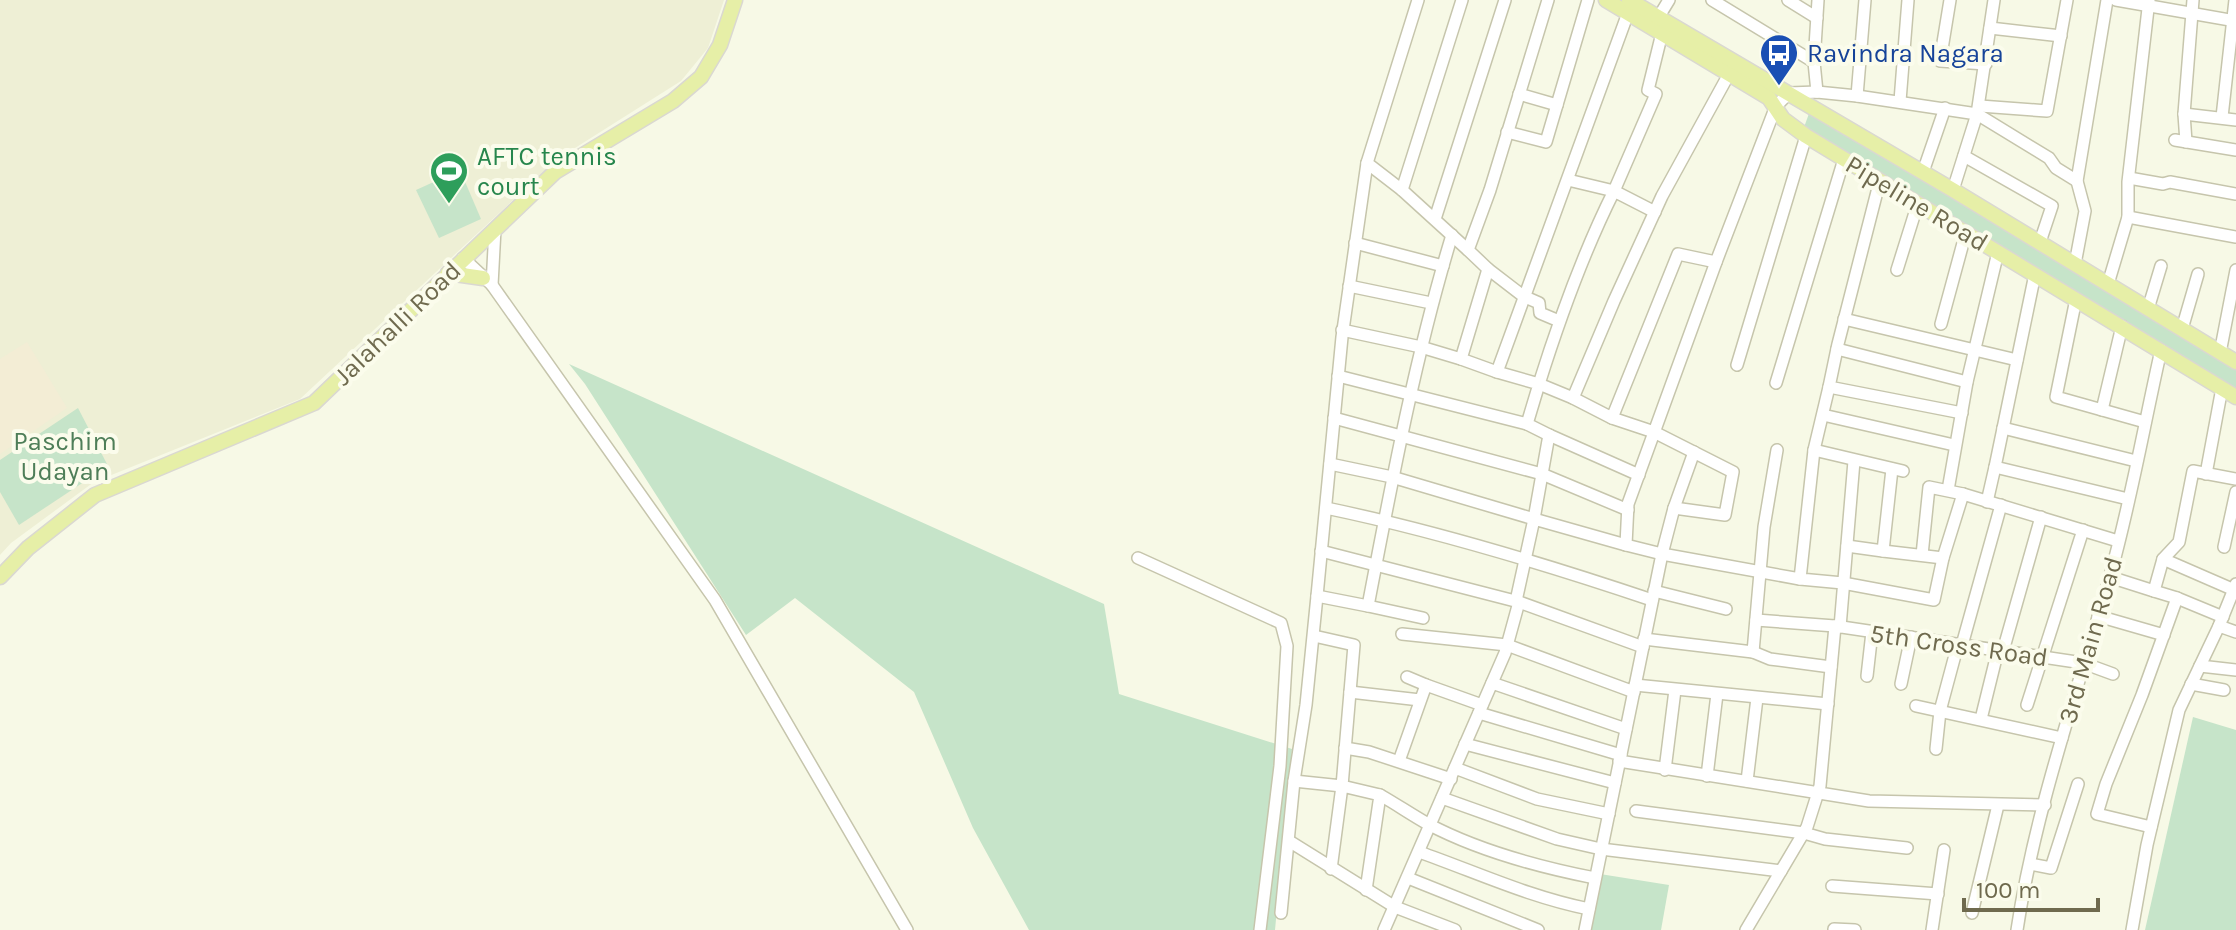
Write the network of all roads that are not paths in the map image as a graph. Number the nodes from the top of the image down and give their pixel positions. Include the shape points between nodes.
1 (735, 0) edge
2 (1418, 0) edge
3 (1462, 0) edge
4 (1505, 0) edge
5 (1548, 0) edge
6 (1588, 0) edge
7 (1606, 0) edge
8 (1669, 0) edge
9 (1712, 0) edge
10 (1788, 0) edge
11 (1818, 0) edge
12 (1865, 0) edge
13 (1908, 0) edge
14 (1950, 0) edge
15 (1994, 0) edge
16 (2067, 0) edge
17 (2107, 0) edge
18 (2116, 0) edge
19 (2193, 0) edge
20 (2235, 0) edge
21 (2148, 3) edge
22 (1628, 7) edge
23 (2191, 13) junction
24 (1817, 18) junction
25 (2234, 20) edge
26 (1658, 26) junction
27 (1990, 28) junction
28 (2061, 36) junction
29 (1814, 62) junction
30 (1986, 64) junction
31 (1729, 74) junction
32 (1817, 92) junction
33 (1789, 93) junction
34 (1519, 94) junction
35 (1857, 96) junction
36 (1900, 101) junction
37 (1557, 105) junction
38 (1776, 106) junction
39 (1945, 108) junction
40 (1979, 110) junction
41 (2184, 114) junction
42 (2222, 117) junction
43 (2236, 120) edge
44 (1507, 132) junction
45 (1806, 136) junction
46 (2236, 150) edge
47 (1964, 156) junction
48 (1844, 159) junction
49 (1367, 163) junction
50 (1923, 172) junction
51 (2129, 178) junction
52 (1568, 180) junction
53 (1880, 180) junction
54 (2077, 181) junction
55 (1402, 190) junction
56 (1953, 190) junction
57 (1614, 191) junction
58 (2236, 194) edge
59 (1918, 203) junction
60 (1655, 212) junction
61 (2128, 217) junction
62 (1435, 219) junction
63 (495, 229) junction
64 (1966, 232) junction
65 (1452, 235) junction
66 (2236, 237) edge
67 (2040, 242) junction
68 (1355, 243) junction
69 (1468, 250) junction
70 (1998, 252) junction
71 (463, 258) junction
72 (1716, 262) junction
73 (2075, 264) junction
74 (1443, 266) junction
75 (2161, 266) dead end
76 (1488, 269) junction
77 (1897, 270) dead end
78 (2236, 270) edge
79 (448, 273) junction
80 (2035, 274) junction
81 (2198, 274) dead end
82 (488, 281) junction
83 (2108, 284) junction
84 (1349, 286) junction
85 (1523, 296) junction
86 (2076, 299) junction
87 (1431, 303) junction
88 (2148, 309) junction
89 (1844, 319) junction
90 (1559, 321) junction
91 (1941, 324) dead end
92 (2122, 326) junction
93 (2182, 329) junction
94 (1342, 330) junction
95 (1421, 347) junction
96 (1837, 349) junction
97 (1974, 350) junction
98 (2161, 350) junction
99 (2220, 353) junction
100 (1461, 359) junction
101 (2017, 360) junction
102 (2236, 362) edge
103 (1737, 365) dead end
104 (1497, 372) junction
105 (1338, 376) junction
106 (1967, 382) junction
107 (1776, 383) dead end
108 (1539, 384) junction
109 (1829, 387) junction
110 (2222, 388) junction
111 (1410, 392) junction
112 (2236, 397) edge
113 (1573, 398) junction
114 (2102, 410) junction
115 (1962, 413) junction
116 (1823, 415) junction
117 (1334, 418) junction
118 (1612, 418) junction
119 (2145, 422) junction
120 (1527, 424) junction
121 (2003, 428) junction
122 (1654, 432) junction
123 (1549, 435) junction
124 (1401, 438) junction
125 (1954, 445) junction
126 (1777, 450) dead end
127 (1814, 450) junction
128 (1694, 452) junction
129 (1854, 461) junction
130 (2136, 461) junction
131 (1330, 464) junction
132 (1995, 467) junction
133 (1542, 474) junction
134 (2206, 474) junction
135 (1639, 475) junction
136 (1392, 477) junction
137 (2236, 479) edge
138 (1948, 490) junction
139 (2236, 492) edge
140 (1963, 494) junction
141 (2128, 499) junction
142 (1987, 502) junction
143 (2001, 505) junction
144 (1326, 508) junction
145 (1674, 508) junction
146 (1628, 510) junction
147 (2041, 517) junction
148 (1534, 519) junction
149 (1384, 520) junction
150 (2083, 530) junction
151 (2118, 541) junction
152 (1626, 545) junction
153 (1847, 546) junction
154 (2224, 547) dead end
155 (1321, 551) junction
156 (1883, 551) junction
157 (1662, 554) junction
158 (1922, 555) junction
159 (1138, 558) dead end
160 (1525, 558) junction
161 (1943, 558) junction
162 (2163, 559) junction
163 (1376, 564) junction
164 (1759, 572) junction
165 (0, 577) edge
166 (2110, 577) junction
167 (1800, 579) junction
168 (1843, 583) junction
169 (2234, 586) edge
170 (2154, 591) junction
171 (1653, 595) junction
172 (1317, 596) junction
173 (2177, 598) junction
174 (1518, 602) junction
175 (1368, 606) junction
176 (1726, 609) dead end
177 (2098, 616) junction
178 (1423, 618) dead end
179 (1756, 620) junction
180 (2221, 622) junction
181 (1838, 627) junction
182 (1872, 632) junction
183 (2236, 632) edge
184 (1402, 634) dead end
185 (2164, 635) junction
186 (1314, 636) junction
187 (1911, 637) junction
188 (1644, 643) junction
189 (1507, 645) junction
190 (1960, 645) junction
191 (2000, 650) junction
192 (1753, 652) junction
193 (2042, 657) junction
194 (2083, 663) junction
195 (2200, 666) junction
196 (1831, 667) junction
197 (2236, 670) edge
198 (2113, 674) dead end
199 (1867, 676) dead end
200 (1407, 677) dead end
201 (1492, 683) junction
202 (1901, 684) dead end
203 (2191, 684) junction
204 (1426, 685) junction
205 (1634, 688) junction
206 (1675, 690) junction
207 (2224, 690) dead end
208 (1350, 692) junction
209 (1717, 694) junction
210 (1757, 698) junction
211 (1420, 700) junction
212 (1828, 704) junction
213 (2027, 705) dead end
214 (1916, 706) dead end
215 (1480, 709) junction
216 (1940, 711) junction
217 (1981, 719) junction
218 (1626, 729) junction
219 (2062, 738) junction
220 (1465, 744) junction
221 (1345, 748) junction
222 (1936, 749) dead end
223 (1620, 758) junction
224 (1399, 761) junction
225 (1665, 770) junction
226 (1453, 774) junction
227 (1707, 776) junction
228 (1294, 781) junction
229 (1747, 781) junction
230 (1615, 783) junction
231 (2078, 784) dead end
232 (1342, 786) junction
233 (1817, 794) junction
234 (1380, 795) junction
235 (1442, 798) junction
236 (1998, 805) junction
237 (2045, 805) junction
238 (1636, 811) dead end
239 (1609, 814) junction
240 (1430, 825) junction
241 (2151, 827) junction
242 (1804, 833) junction
243 (1289, 841) junction
244 (1907, 848) dead end
245 (1601, 849) junction
246 (1944, 850) dead end
247 (1419, 852) junction
248 (2030, 864) junction
249 (1331, 869) junction
250 (1781, 871) junction
251 (1408, 878) junction
252 (1595, 878) junction
253 (1832, 886) dead end
254 (1366, 890) junction
255 (1938, 894) junction
256 (1395, 907) junction
257 (1589, 909) junction
258 (1281, 913) dead end
259 (1972, 913) dead end
260 (1834, 929) edge
261 (907, 930) edge
262 (1260, 930) edge
263 (1384, 930) edge
264 (1455, 930) edge
265 (1538, 930) edge
266 (1585, 930) edge
267 (1746, 930) edge
268 (1855, 930) edge
269 (1932, 930) edge
270 (2017, 930) edge
271 (2132, 930) edge

1 - 63 main road, Jalahalli Road via 720,45 701,77 673,101 555,172
2 - 49 street
3 - 55 street
4 - 62 street
5 - 34 street
6 - 37 street
7 - 22 main road, Pipeline Road
8 - 26 street
9 - 29 street
10 - 24 street
11 - 24 street
12 - 35 street
13 - 36 street
14 - 30 street via 1940,61
15 - 27 street
16 - 28 street
17 - 54 street
18 - 21 street
19 - 23 street
20 - 25 street
21 - 23 street
21 - 51 street
22 - 26 main road, Pipeline Road
22 - 52 street
23 - 25 street
23 - 41 street
24 - 29 street
25 - 42 street
26 - 31 main road, Pipeline Road
26 - 33 main road, Pipeline Road
26 - 57 street via 1648,90 1656,94
27 - 28 street
27 - 30 street
28 - 40 street via 2047,111
29 - 32 street
30 - 40 street
31 - 38 main road, Pipeline Road
31 - 60 street
32 - 33 street
32 - 35 street
33 - 38 street
33 - 50 main road, Pipeline Road
34 - 37 street
34 - 44 street
35 - 36 street
36 - 39 street
37 - 44 street via 1546,142
38 - 45 main road, Pipeline Road via 1783,119
38 - 72 street
39 - 40 street
39 - 50 street
40 - 47 street
40 - 54 street
41 - 42 street
41 - 46 street via 2180,141
42 - 43 street
44 - 69 street
45 - 48 main road, Pipeline Road
45 - 103 street
47 - 56 street
47 - 67 street via 2052,206
48 - 53 main road, Pipeline Road
48 - 107 street
49 - 55 street
49 - 68 street
50 - 56 main road, Pipeline Road
51 - 58 street
51 - 61 street
52 - 57 street
52 - 85 street
53 - 59 main road, Pipeline Road
53 - 89 street
54 - 73 street via 2085,211
55 - 62 street
56 - 67 main road, Pipeline Road
57 - 60 street
57 - 90 street
59 - 64 main road, Pipeline Road
59 - 77 street
60 - 113 street
61 - 66 street
61 - 83 street
62 - 65 street
63 - 71 main road, Jalahalli Road
63 - 82 street
64 - 70 main road, Pipeline Road
64 - 91 street
65 - 69 street
65 - 74 street
67 - 73 main road, Pipeline Road
68 - 74 street
68 - 84 street
69 - 76 street
70 - 80 main road, Pipeline Road
70 - 97 street
71 - 79 main road, Jalahalli Road
71 - 82 street
72 - 118 street via 1678,254
72 - 122 street
73 - 83 main road, Pipeline Road
74 - 87 street
75 - 88 street
76 - 85 street
76 - 100 street
78 - 99 street
79 - 82 main road
79 - 165 main road, Jalahalli Road via 314,403 95,495
80 - 86 main road, Pipeline Road
80 - 101 street
81 - 93 street
82 - 261 street via 715,600
83 - 88 main road, Pipeline Road
84 - 87 street
84 - 94 street
85 - 90 street via 1539,303 1540,313
85 - 104 street
86 - 92 main road, Pipeline Road
86 - 114 street via 2056,397
87 - 95 street
88 - 93 main road, Pipeline Road
89 - 96 street
89 - 97 street
90 - 108 street
92 - 98 main road, Pipeline Road
92 - 114 street
93 - 99 main road, Pipeline Road
94 - 95 street
94 - 105 street
95 - 100 street
95 - 111 street
96 - 106 street
96 - 109 street
97 - 101 street
97 - 106 street
98 - 110 main road, Pipeline Road
98 - 119 street, 3rd Main Road
99 - 102 main road, Pipeline Road
100 - 104 street
101 - 121 street
104 - 108 street
105 - 111 street
105 - 117 street
106 - 115 street
108 - 113 street
108 - 120 street
109 - 115 street
109 - 116 street
110 - 112 main road, Pipeline Road
110 - 134 street
111 - 120 street
111 - 124 street
113 - 118 street
114 - 119 street
115 - 125 street
116 - 125 street
116 - 127 street
117 - 124 street
117 - 131 street
118 - 122 street
119 - 130 street, 3rd Main Road
120 - 123 street
121 - 130 street
121 - 132 street
122 - 128 street
122 - 135 street
123 - 133 street
123 - 135 street
124 - 133 street
124 - 136 street
125 - 138 street
126 - 164 street
127 - 129 street
127 - 167 street
128 - 145 street
128 - 145 street via 1733,472 1725,515
129 - 153 street
129 - 156 street via 1897,470
130 - 141 street, 3rd Main Road
131 - 136 street
131 - 144 street
132 - 141 street
132 - 142 street
133 - 146 street
133 - 148 street
134 - 137 street
134 - 162 street via 2193,471 2179,542
135 - 146 street
136 - 148 street
136 - 149 street
138 - 140 street
138 - 158 street via 1929,487
139 - 154 street
140 - 142 street
140 - 161 street
141 - 151 street, 3rd Main Road
142 - 143 street
143 - 147 street
143 - 190 street
144 - 149 street
144 - 155 street
145 - 157 street
146 - 152 street
147 - 150 street
147 - 191 street
148 - 152 street
148 - 160 street
149 - 160 street
149 - 163 street
150 - 151 street
150 - 193 street
151 - 166 street, 3rd Main Road
152 - 157 street
153 - 156 street
153 - 168 street
155 - 163 street
155 - 172 street
156 - 158 street
157 - 164 street
157 - 171 street
158 - 161 street
159 - 262 street via 1281,623 1287,646 1280,766
160 - 171 street
160 - 174 street
161 - 168 street via 1934,600
162 - 169 street
162 - 170 street
163 - 174 street
163 - 175 street
164 - 167 street
164 - 179 street
166 - 170 street
166 - 177 street, 3rd Main Road
167 - 168 street
168 - 181 street
169 - 180 street
170 - 173 street
171 - 176 street
171 - 188 street
172 - 175 street
172 - 186 street
173 - 180 street
173 - 185 street
174 - 188 street
174 - 189 street
175 - 178 street
177 - 185 street
177 - 194 street, 3rd Main Road
179 - 181 street, 5th Cross Road
179 - 192 street
180 - 183 street
180 - 195 street
181 - 182 street, 5th Cross Road
181 - 196 street
182 - 187 street, 5th Cross Road
182 - 199 street
184 - 189 street
185 - 241 street via 2097,814
186 - 208 street via 1354,645
186 - 228 street
187 - 190 street, 5th Cross Road
187 - 202 street
188 - 192 street
188 - 205 street
189 - 201 street
189 - 205 street
190 - 191 street, 5th Cross Road
190 - 216 street
191 - 193 street, 5th Cross Road
191 - 217 street
192 - 196 street
193 - 194 street, 5th Cross Road
193 - 213 street
194 - 198 street, 5th Cross Road
194 - 219 street, 3rd Main Road
195 - 197 street
195 - 203 street
196 - 212 street
200 - 204 street
201 - 215 street
201 - 218 street
203 - 207 street
203 - 241 street via 2179,710
204 - 211 street
204 - 215 street
205 - 206 street
205 - 218 street
206 - 209 street
206 - 225 street
208 - 211 street
208 - 221 street
209 - 210 street
209 - 227 street
210 - 212 street
210 - 229 street
211 - 224 street
212 - 233 street
214 - 216 street
215 - 220 street
215 - 223 street
216 - 217 street
216 - 222 street
217 - 219 street
218 - 223 street
219 - 237 street, 3rd Main Road
220 - 226 street
220 - 230 street
221 - 224 street
221 - 232 street
223 - 225 street
223 - 230 street
224 - 226 street
225 - 227 street
226 - 235 street
226 - 239 street
227 - 229 street
228 - 232 street
228 - 243 street
229 - 233 street
230 - 239 street
231 - 248 street via 2051,868
232 - 234 street
232 - 249 street
233 - 236 street
233 - 242 street
234 - 240 street
234 - 254 street
235 - 240 street
235 - 245 street
236 - 237 street
236 - 259 street
237 - 248 street, 3rd Main Road
238 - 242 street
239 - 245 street
240 - 247 street
240 - 252 street via 1551,869
241 - 271 street
242 - 244 street
242 - 250 street
243 - 249 street
243 - 258 street
245 - 250 street
245 - 252 street
246 - 255 street
247 - 251 street
247 - 257 street via 1511,888
248 - 270 street, 3rd Main Road
249 - 254 street
250 - 267 street
251 - 256 street
251 - 265 street
252 - 257 street
253 - 255 street
254 - 256 street
255 - 269 street
256 - 263 street
256 - 264 street
257 - 266 street
260 - 268 street

